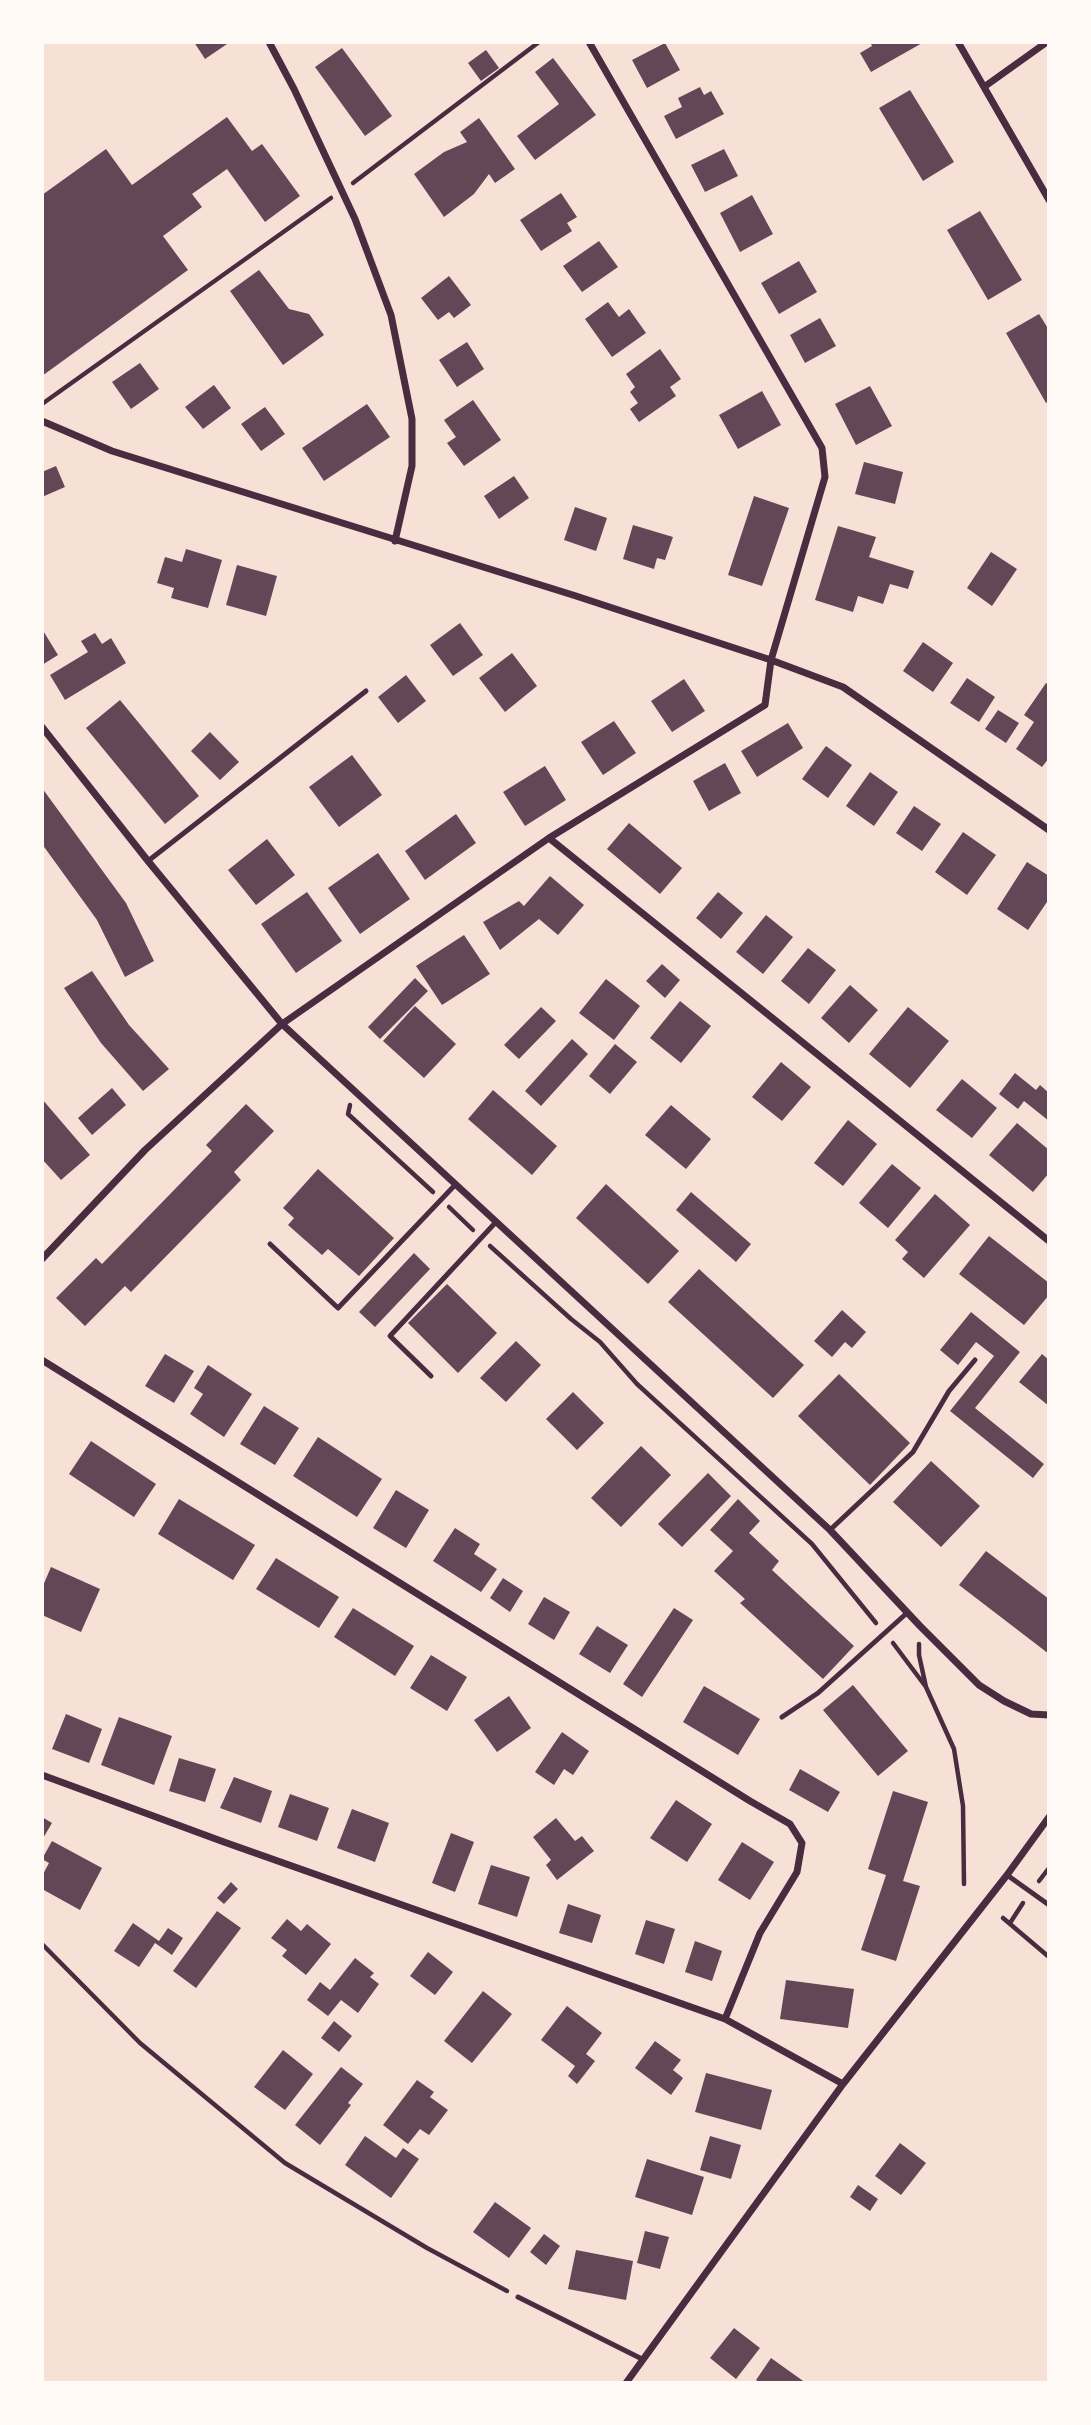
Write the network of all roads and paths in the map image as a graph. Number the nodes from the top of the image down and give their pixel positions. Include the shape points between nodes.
1 (269, 42) edge
2 (539, 42) edge
3 (589, 42) edge
4 (958, 42) edge
5 (1047, 42) edge
6 (984, 87) junction
7 (341, 191) junction
8 (1049, 200) edge
9 (42, 404) edge
10 (42, 421) edge
11 (395, 541) junction
12 (771, 660) junction
13 (366, 691) dead end
14 (42, 727) edge
15 (1049, 830) edge
16 (549, 838) junction
17 (148, 861) junction
18 (282, 1024) junction
19 (352, 1091) junction
20 (455, 1185) junction
21 (441, 1200) junction
22 (496, 1222) junction
23 (481, 1237) junction
24 (1049, 1241) edge
25 (270, 1244) dead end
26 (42, 1259) edge
27 (42, 1360) edge
28 (975, 1360) dead end
29 (431, 1376) dead end
30 (830, 1530) junction
31 (908, 1612) junction
32 (920, 1626) junction
33 (885, 1633) junction
34 (926, 1687) junction
35 (1049, 1715) edge
36 (782, 1717) dead end
37 (42, 1774) edge
38 (1049, 1817) edge
39 (1007, 1875) junction
40 (964, 1884) dead end
41 (1030, 1892) junction
42 (1049, 1905) edge
43 (1003, 1918) dead end
44 (1010, 1923) junction
45 (42, 1944) edge
46 (1049, 1957) edge
47 (724, 2019) junction
48 (843, 2084) junction
49 (518, 2297) joint
50 (642, 2359) junction
51 (626, 2383) edge

1 - 7 street
2 - 7 path
3 - 12 street via 822,448 825,477
4 - 6 street
5 - 6 street
6 - 8 street
7 - 9 path
7 - 11 street via 391,314 412,419 412,466
10 - 11 street via 112,451
11 - 12 street
12 - 15 street via 843,687
12 - 16 street via 765,705
13 - 17 lane
14 - 17 street
16 - 18 street
16 - 24 street
17 - 18 street
18 - 19 street
18 - 26 street via 145,1150
19 - 20 street
19 - 21 path via 348,1114
20 - 21 lane
20 - 22 street
21 - 23 path
21 - 25 lane via 338,1308
22 - 23 lane
22 - 30 street
23 - 29 lane via 390,1336
23 - 33 path via 600,1342 638,1384 812,1544
27 - 47 street via 790,1824 802,1843 797,1872 760,1933
28 - 30 lane via 949,1391 913,1451
30 - 31 street
31 - 32 street
31 - 33 lane
32 - 34 path via 919,1655
32 - 35 street via 979,1685 1031,1714
33 - 34 path
33 - 36 lane via 818,1693
34 - 40 path via 954,1749 963,1806
37 - 47 street
38 - 39 street
39 - 41 lane
39 - 48 street
41 - 42 lane
41 - 44 path
43 - 44 path
44 - 46 path
45 - 49 path via 140,2043 285,2163
47 - 48 street
48 - 50 street
49 - 50 lane
50 - 51 street

